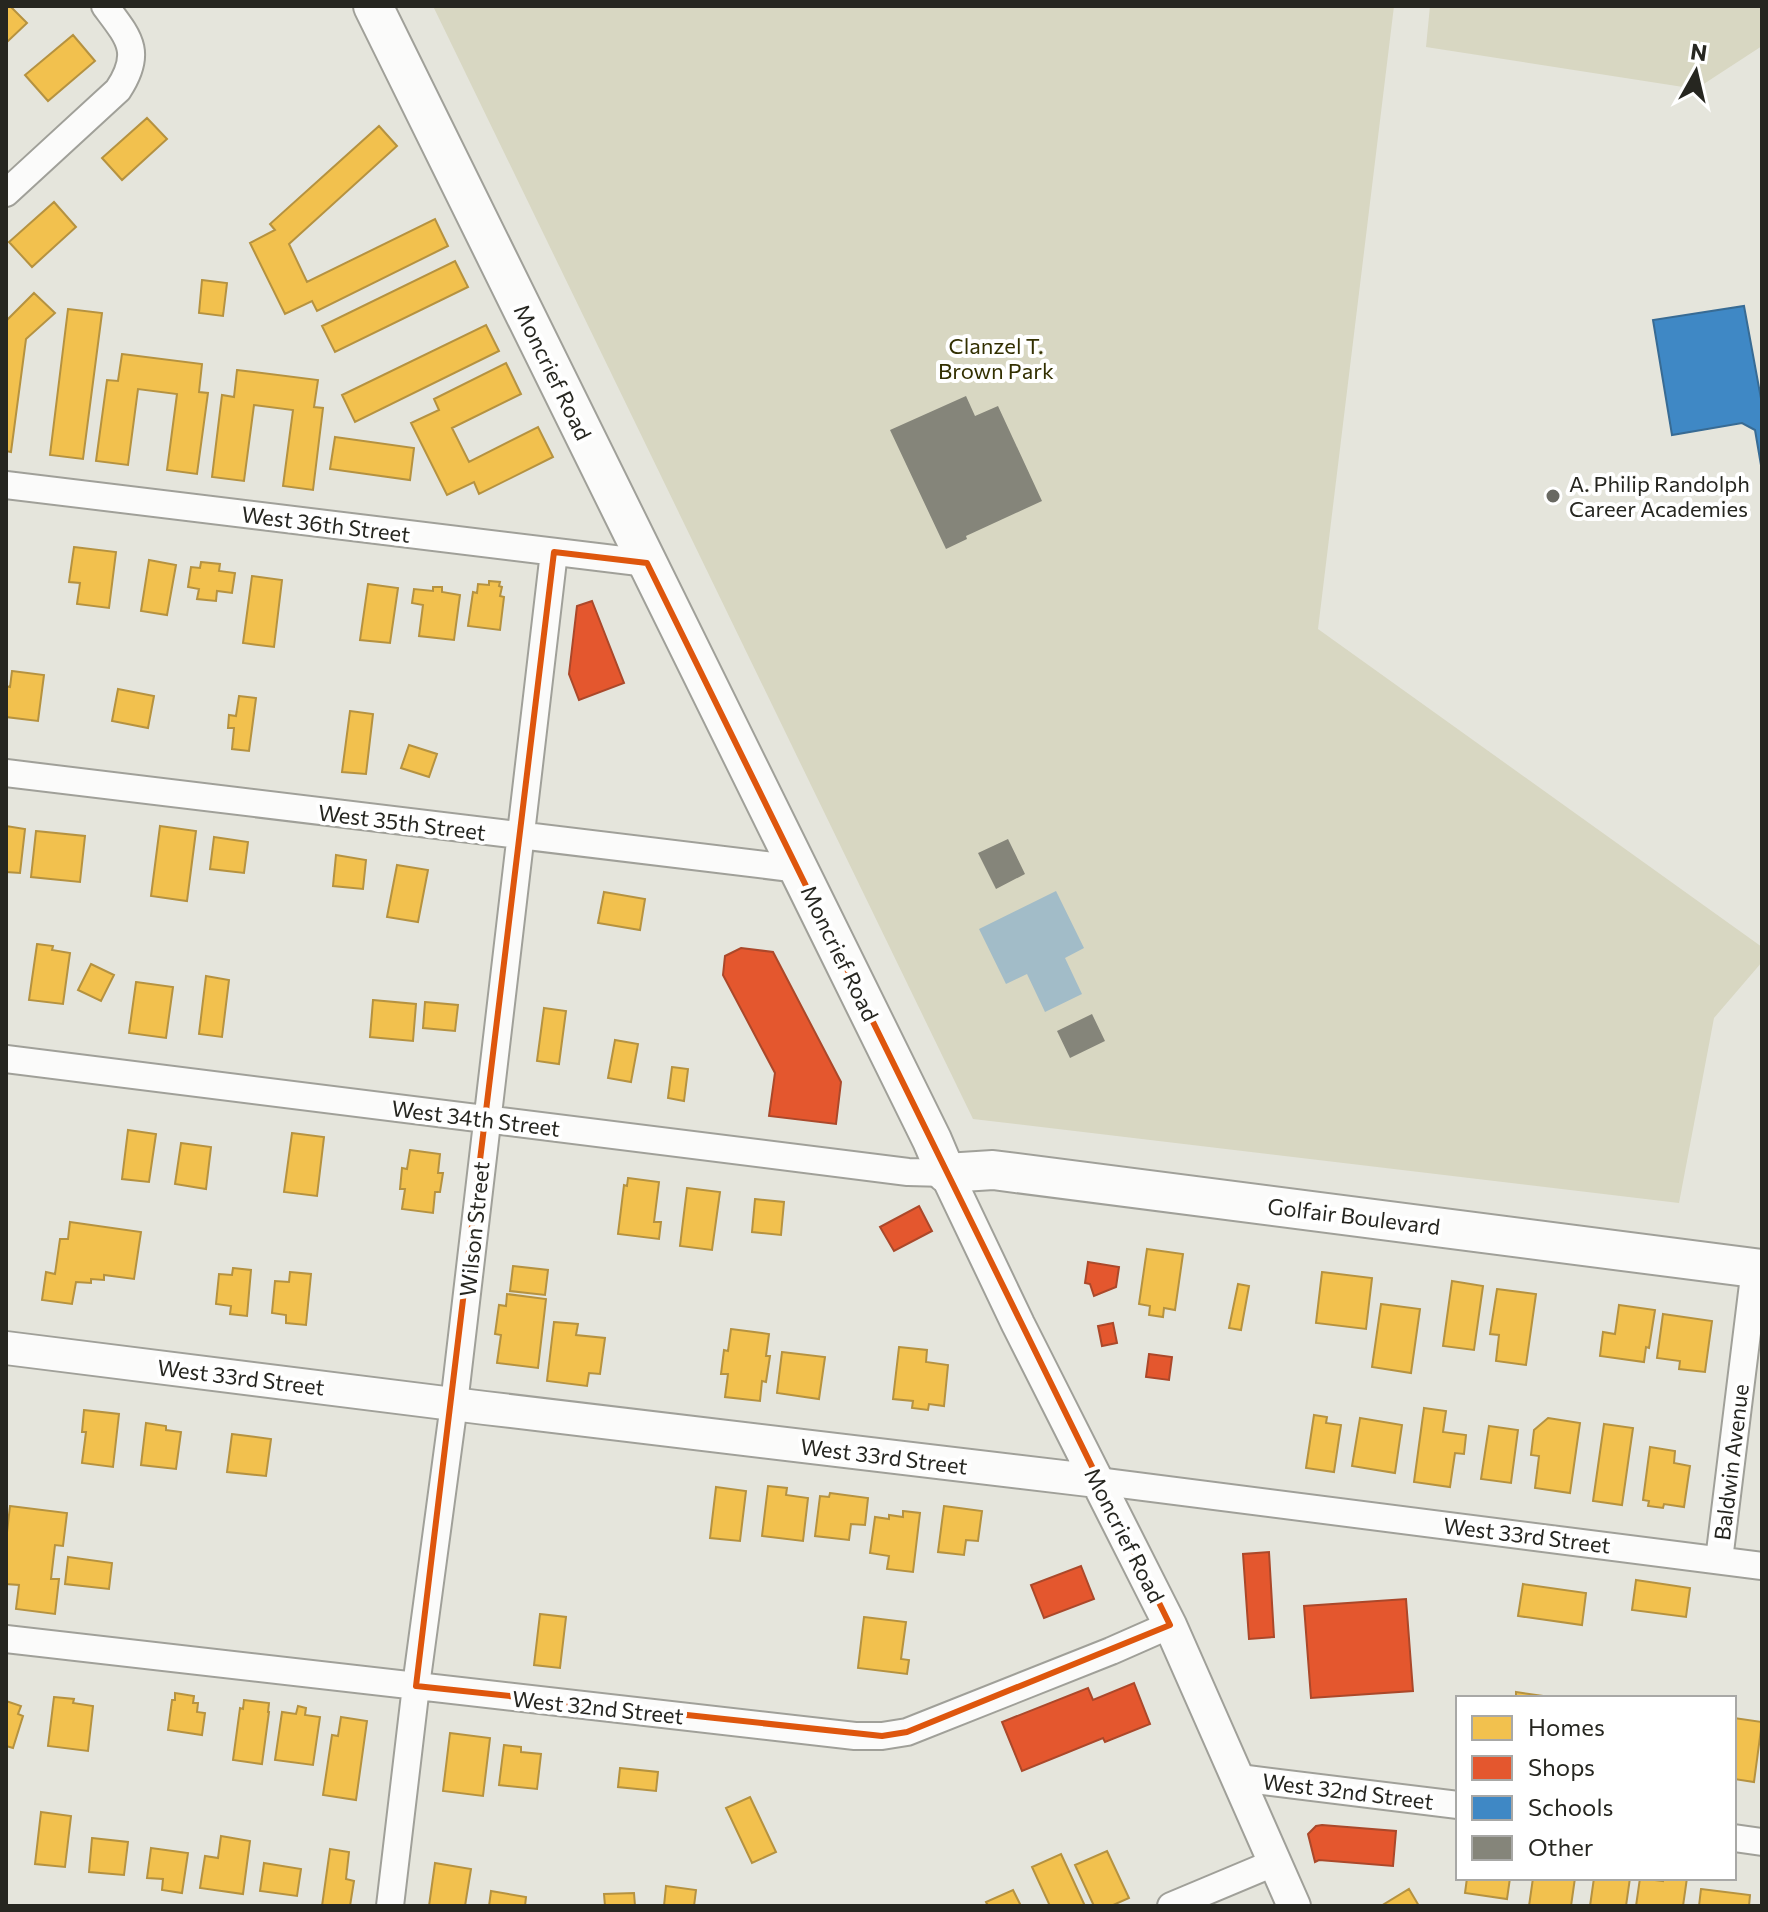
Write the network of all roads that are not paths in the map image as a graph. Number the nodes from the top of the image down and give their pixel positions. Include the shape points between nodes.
1 (105, 6) edge
2 (373, 6) edge
3 (6, 193) edge
4 (6, 485) edge
5 (554, 552) junction
6 (647, 563) junction
7 (6, 773) edge
8 (522, 836) junction
9 (799, 869) junction
10 (6, 1059) edge
11 (487, 1119) junction
12 (946, 1173) junction
13 (1758, 1268) edge
14 (6, 1348) edge
15 (454, 1404) junction
16 (1097, 1481) junction
17 (1719, 1560) junction
18 (1762, 1566) edge
19 (1170, 1625) junction
20 (6, 1639) edge
21 (416, 1686) junction
22 (1239, 1778) junction
23 (1456, 1805) edge
24 (1736, 1838) edge
25 (1762, 1842) edge
26 (1276, 1862) junction
27 (390, 1906) edge
28 (1171, 1906) edge
29 (1294, 1906) edge

1 - 3 street via 128,37 132,50 127,77
2 - 6 main road, Moncrief Road
4 - 5 street, West 36th Street
5 - 6 street, West 36th Street
5 - 8 street, Wilson Street
6 - 9 main road, Moncrief Road
7 - 8 street, West 35th Street
8 - 9 street, West 35th Street
8 - 11 street, Wilson Street
9 - 12 main road, Moncrief Road
10 - 11 street, West 34th Street
11 - 12 street, West 34th Street
11 - 15 street, Wilson Street
12 - 13 main road, Golfair Boulevard via 993,1170
12 - 16 street, Moncrief Road
13 - 17 street, Baldwin Avenue
14 - 15 street, West 33rd Street
15 - 16 street, West 33rd Street
15 - 21 street, Wilson Street
16 - 17 street, West 33rd Street
16 - 19 street, Moncrief Road
17 - 18 street, West 33rd Street
19 - 21 street, West 32nd Street via 907,1732 882,1736
19 - 22 street, Moncrief Road
20 - 21 street, West 32nd Street
21 - 27 street, Wilson Street
22 - 23 street, West 32nd Street
22 - 26 street, Moncrief Road
24 - 25 street
26 - 28 street
26 - 29 street, Moncrief Road

